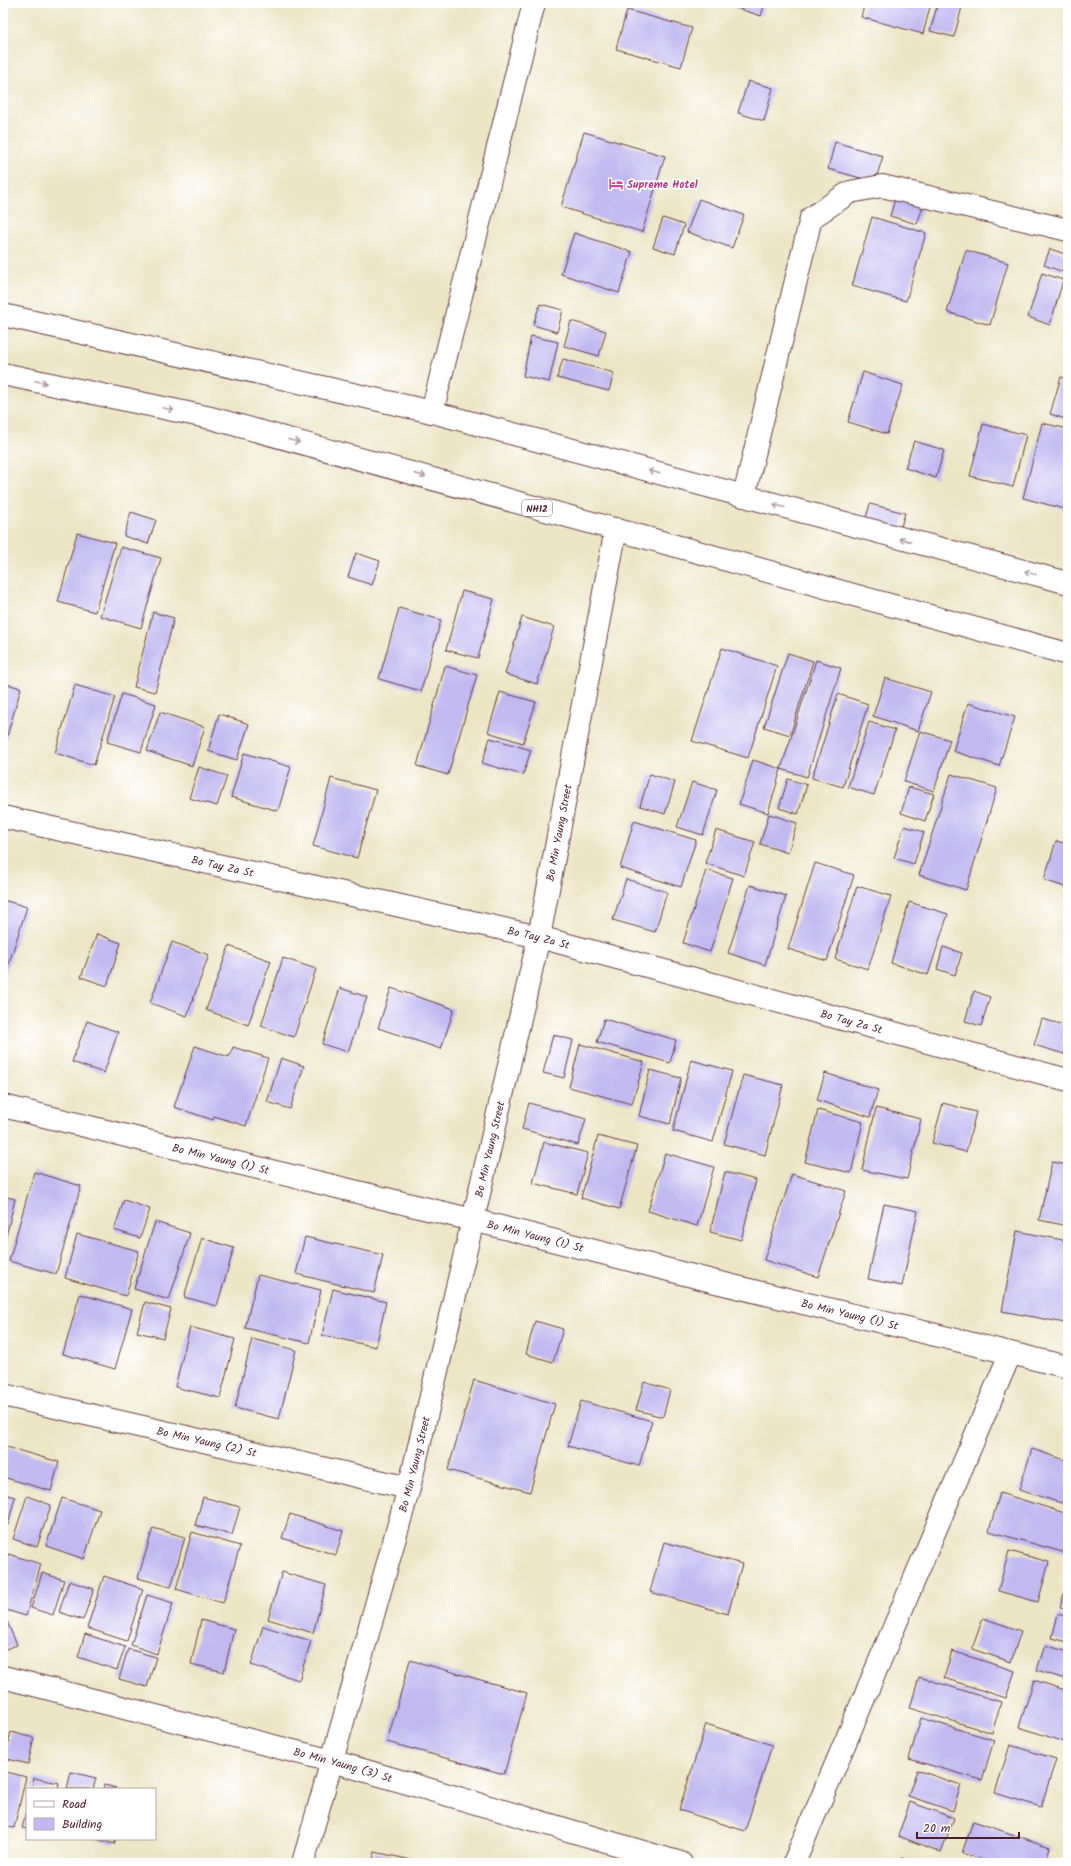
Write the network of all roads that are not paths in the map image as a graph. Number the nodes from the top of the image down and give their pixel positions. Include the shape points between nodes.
1 (534, 3) edge
2 (1068, 230) edge
3 (3, 315) edge
4 (3, 374) edge
5 (432, 412) junction
6 (744, 496) junction
7 (616, 529) junction
8 (1068, 584) edge
9 (1068, 654) edge
10 (3, 817) edge
11 (538, 937) junction
12 (1068, 1080) edge
13 (3, 1106) edge
14 (473, 1220) junction
15 (1010, 1354) junction
16 (1068, 1367) edge
17 (3, 1395) edge
18 (410, 1488) junction
19 (3, 1677) edge
20 (332, 1761) junction
21 (303, 1863) edge
22 (681, 1863) edge
23 (794, 1863) edge

1 - 5 main road
2 - 6 main road via 882,186 850,192 811,218
3 - 5 main road
4 -> 7 main road, NH12 via 212,418
6 -> 5 main road
8 -> 6 main road
7 - 9 main road, NH12
7 - 11 main road, Bo Min Yaung Street
10 - 11 main road, Bo Tay Za St
11 - 12 main road, Bo Tay Za St
11 - 14 main road, Bo Min Yaung Street
13 - 14 main road, Bo Min Yaung (1) St
14 - 15 main road, Bo Min Yaung (1) St
14 - 18 main road, Bo Min Yaung Street
15 - 16 main road, Bo Min Yaung (1) St
15 - 23 main road
17 - 18 main road, Bo Min Yaung (2) St
18 - 20 main road, Bo Min Yaung Street
19 - 20 main road, Bo Min Yaung (3) St
20 - 21 main road, Bo Min Yaung Street
20 - 22 main road, Bo Min Yaung (3) St

